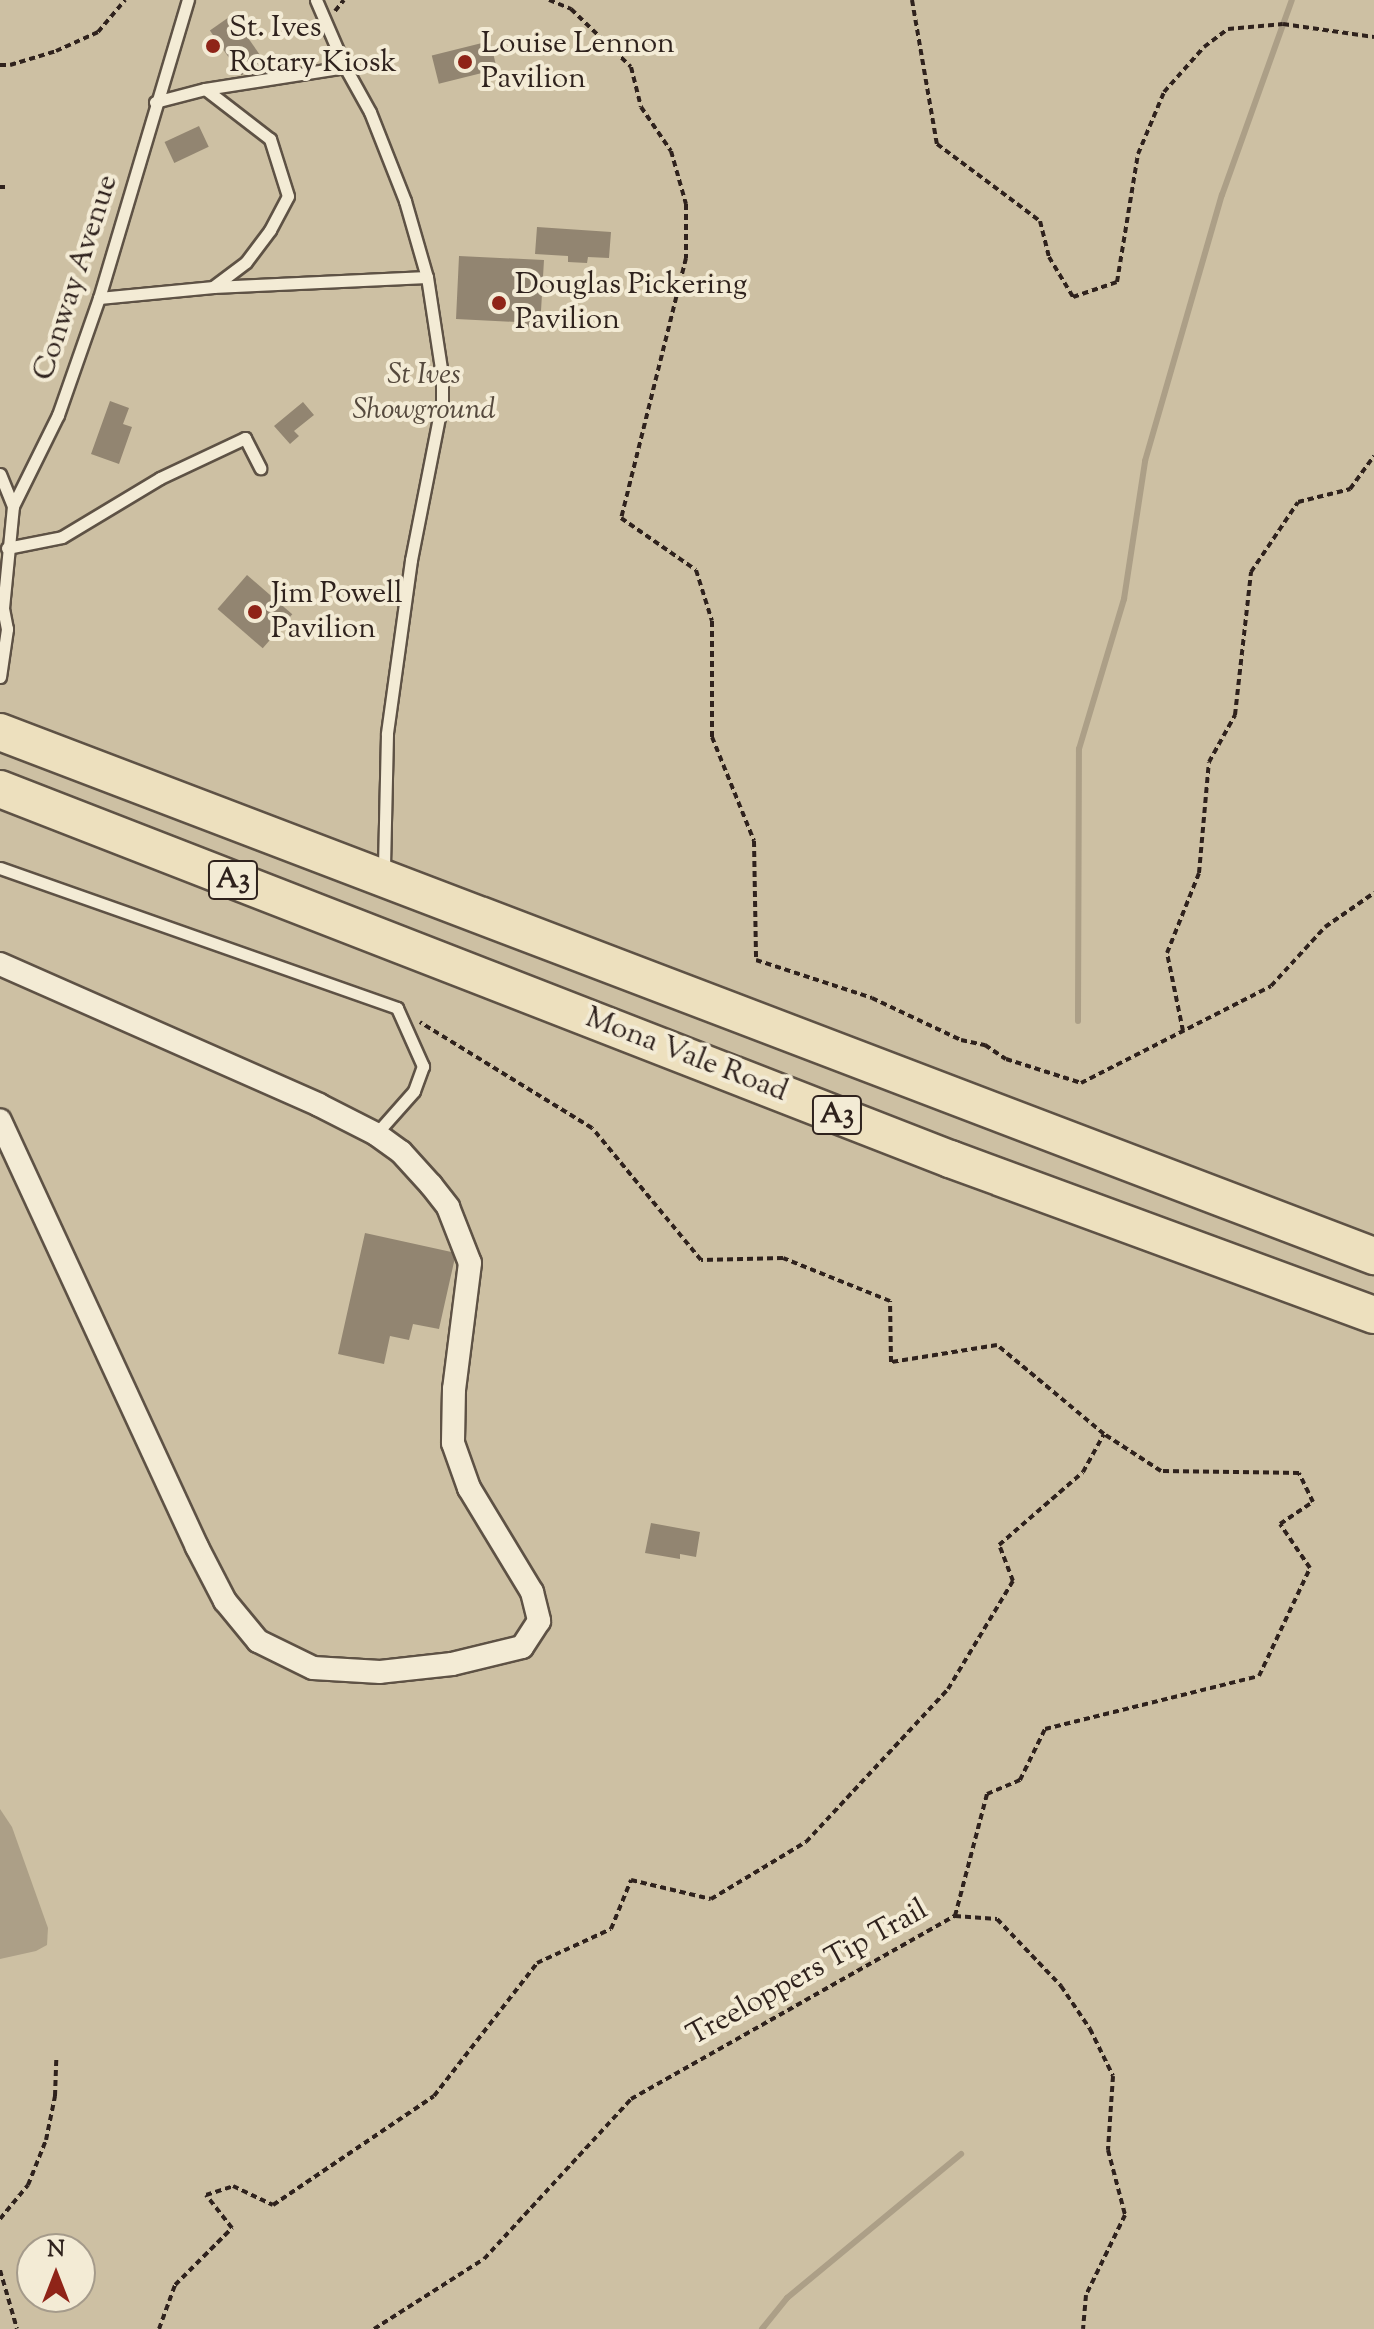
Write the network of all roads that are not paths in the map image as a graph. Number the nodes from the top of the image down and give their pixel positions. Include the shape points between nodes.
1 (188, 0) edge
2 (316, 0) edge
3 (345, 67) junction
4 (205, 89) junction
5 (155, 102) junction
6 (427, 277) junction
7 (213, 287) junction
8 (99, 298) junction
9 (260, 468) dead end
10 (0, 474) edge
11 (13, 506) junction
12 (0, 531) edge
13 (7, 548) junction
14 (1, 610) edge
15 (0, 677) edge
16 (0, 732) edge
17 (0, 789) edge
18 (0, 868) edge
19 (384, 880) junction
20 (0, 964) edge
21 (0, 1120) edge
22 (376, 1134) junction
23 (1374, 1256) edge
24 (1374, 1315) edge

1 - 5 lane, Conway Avenue
2 - 3 lane
3 - 4 lane
3 - 6 lane via 396,174
4 - 5 lane
4 - 7 lane via 270,139 288,196 246,262
5 - 8 lane, Conway Avenue
6 - 7 lane
6 - 19 lane via 442,402 411,560 387,734
7 - 8 lane
8 - 11 lane, Conway Avenue via 58,415
9 - 13 lane via 245,438 160,478 62,537
10 - 11 lane
11 - 13 lane, Conway Avenue
12 - 13 lane
13 - 14 lane, Conway Avenue
14 - 15 lane, Conway Avenue via 7,629
16 - 19 highway, Mona Vale Road / A3
17 - 24 highway, Mona Vale Road / A3 via 950,1159
18 - 22 lane via 397,1008 423,1066 414,1091
19 - 23 highway, Mona Vale Road / A3
20 - 22 street
21 - 22 street via 225,1601 258,1641 313,1668 380,1672 452,1664 522,1647 539,1621 532,1592 469,1488 453,1443 454,1389 470,1263 461,1234 431,1185

